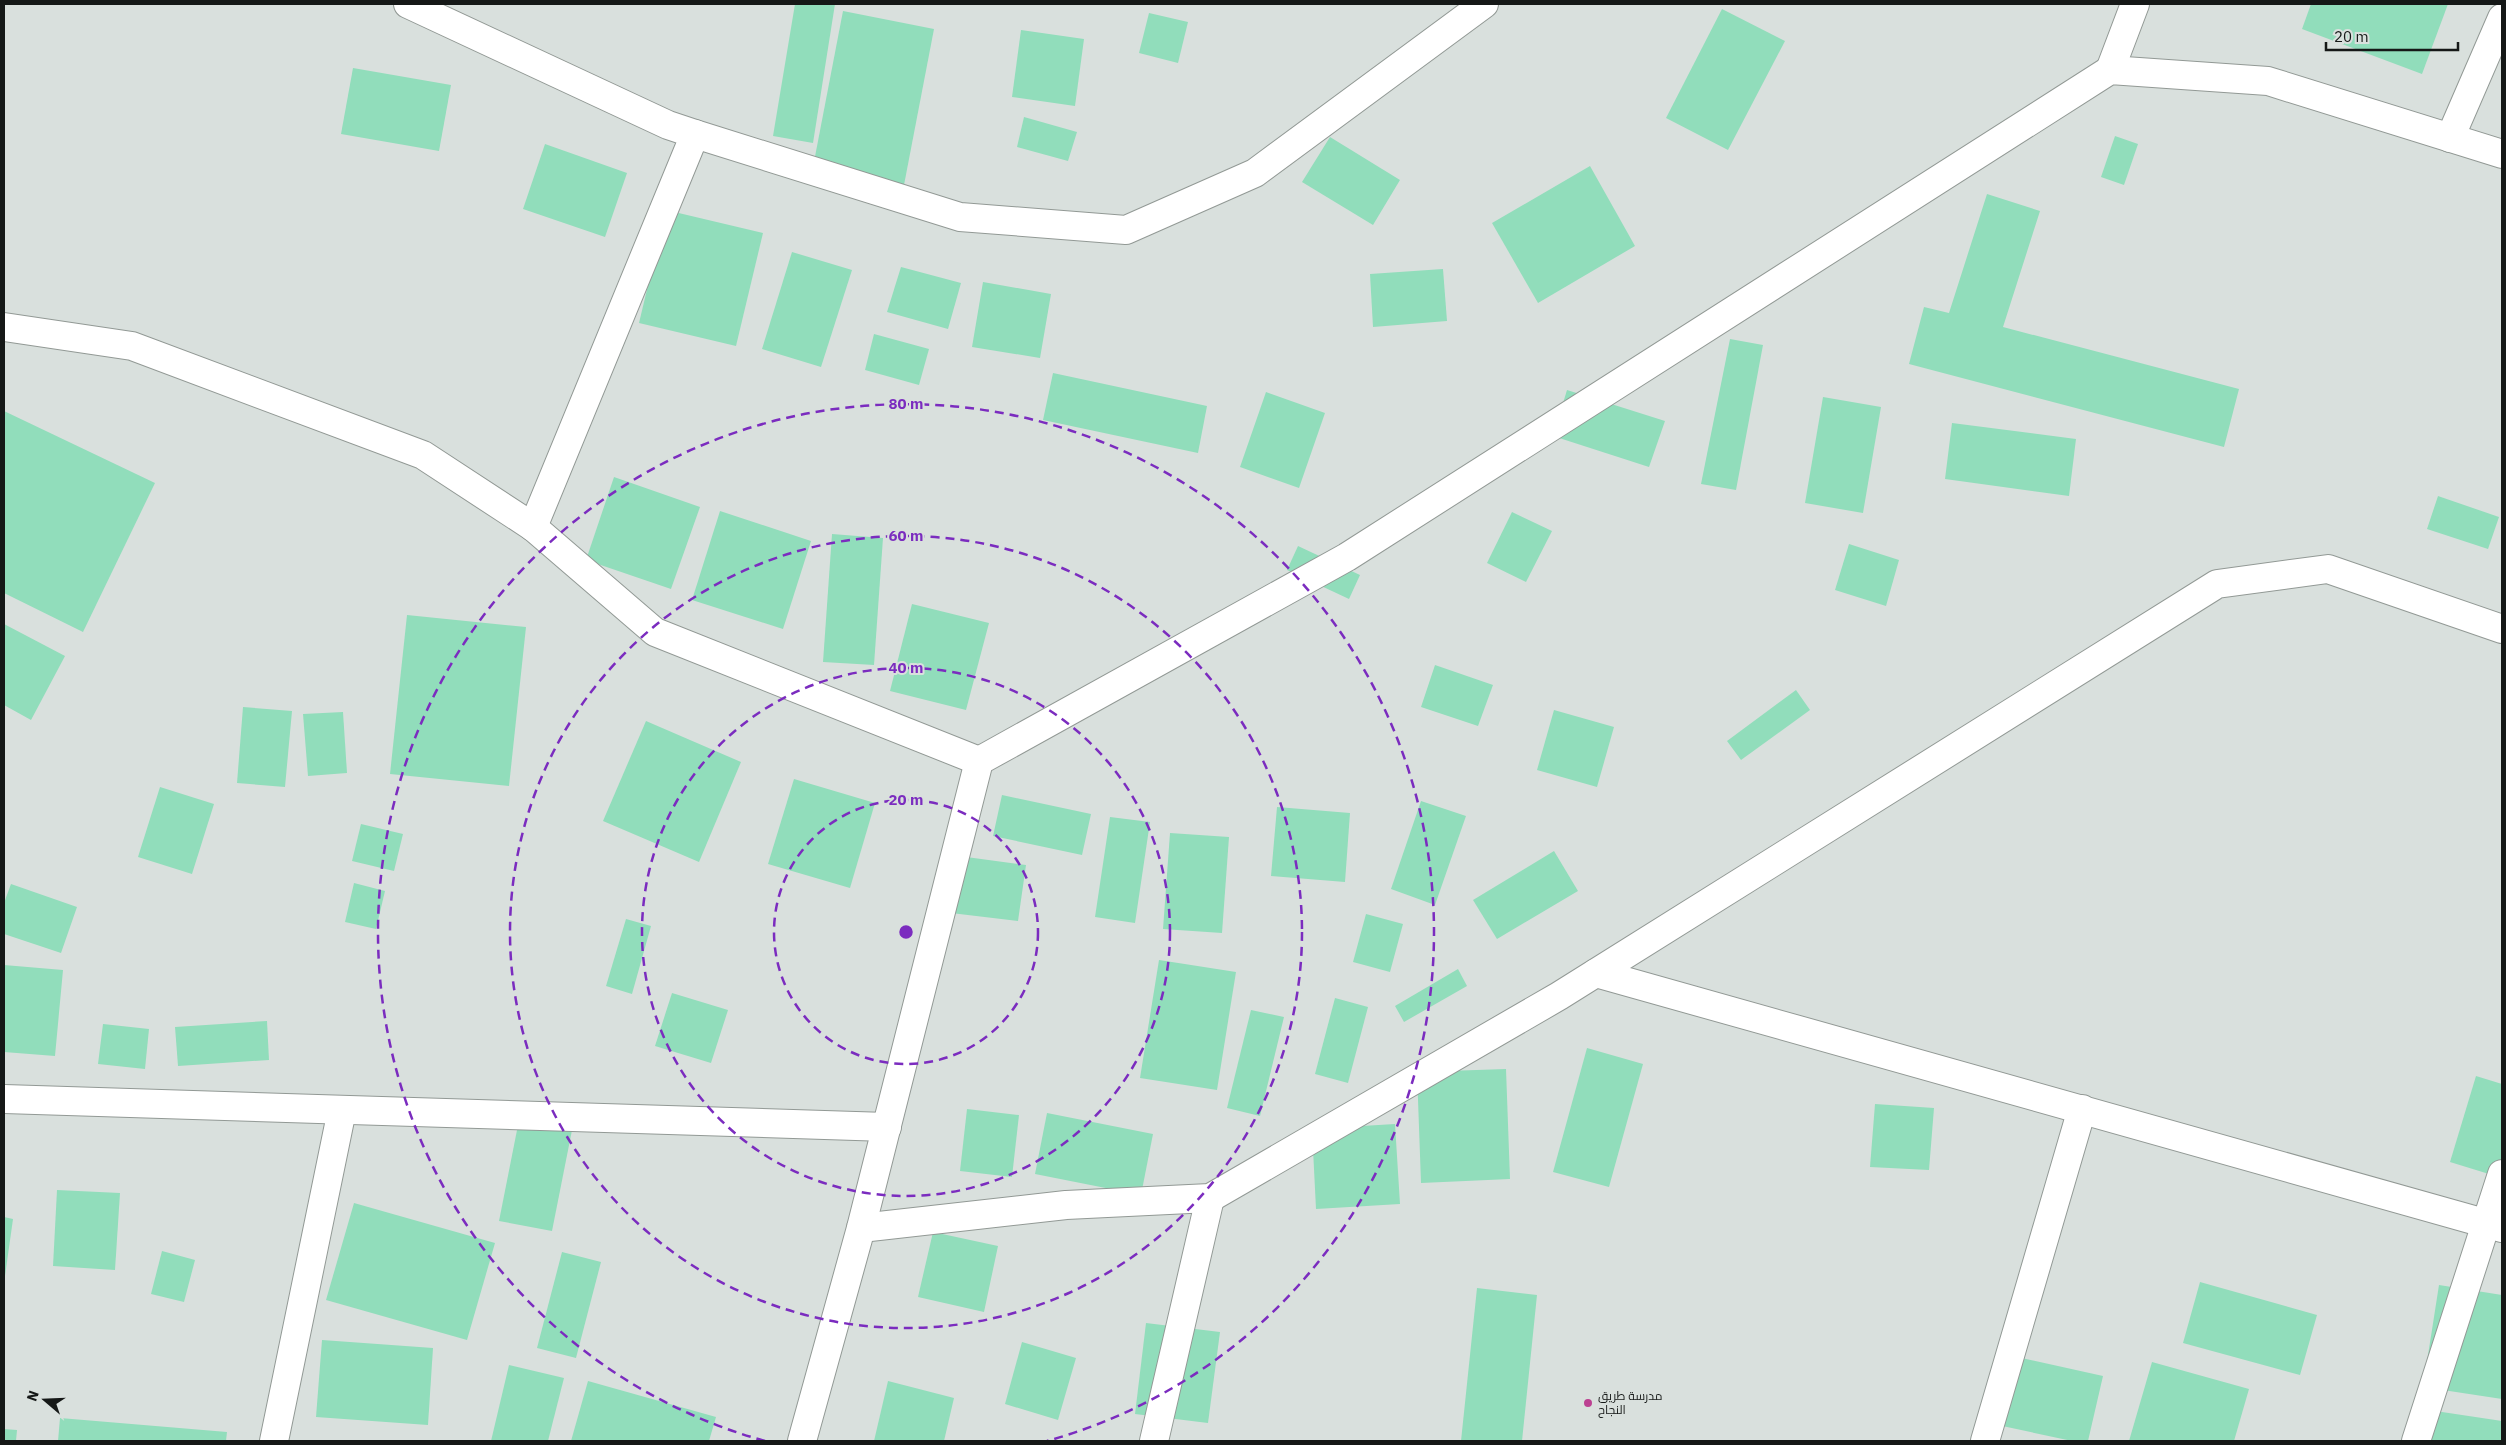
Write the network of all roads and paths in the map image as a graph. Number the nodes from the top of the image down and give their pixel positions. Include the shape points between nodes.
1 (408, 4) edge
2 (1484, 4) edge
3 (2135, 4) edge
4 (2502, 18) edge
5 (2110, 70) junction
6 (695, 134) junction
7 (2450, 138) junction
8 (2502, 154) edge
9 (4, 327) edge
10 (533, 527) junction
11 (2502, 629) edge
12 (979, 761) junction
13 (1596, 973) junction
14 (4, 1099) edge
15 (2082, 1109) junction
16 (342, 1110) junction
17 (887, 1127) junction
18 (2502, 1174) edge
19 (1210, 1198) junction
20 (2494, 1226) edge
21 (861, 1228) junction
22 (274, 1441) edge
23 (802, 1441) edge
24 (1154, 1441) edge
25 (1985, 1441) edge
26 (2416, 1441) edge

1 - 6 street via 668,125
2 - 6 street via 1255,173 1126,230 960,217
3 - 5 street
4 - 7 street
5 - 7 street via 2268,81
5 - 12 street via 1347,557
6 - 10 street
7 - 8 street
9 - 10 street via 132,346 423,455
10 - 12 street via 655,632
11 - 13 street via 2328,569 2217,584
12 - 17 street
13 - 15 street
13 - 19 street
14 - 16 street
15 - 20 street
15 - 25 street
16 - 17 street
16 - 22 street
17 - 21 street
18 - 20 street
19 - 21 street via 1066,1205
19 - 24 street
20 - 26 street
21 - 23 street

